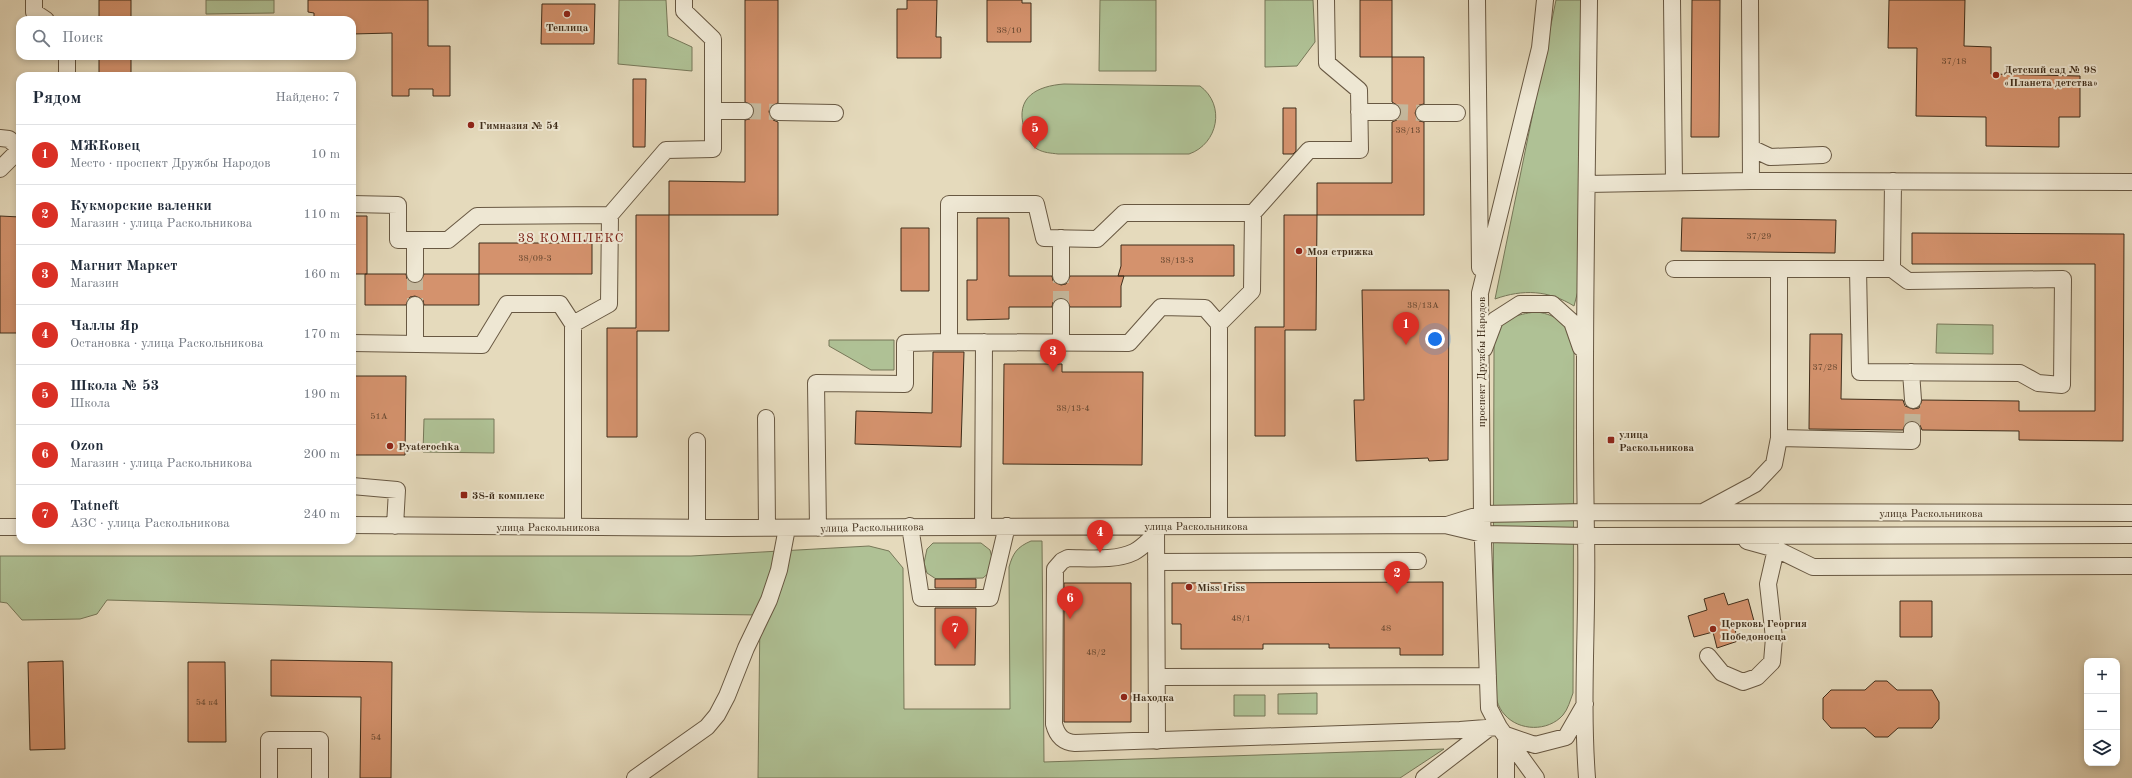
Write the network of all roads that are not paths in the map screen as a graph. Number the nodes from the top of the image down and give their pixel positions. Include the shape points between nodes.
1 (34, 0) edge
2 (684, 0) edge
3 (1326, 0) edge
4 (1477, 0) edge
5 (1545, 0) edge
6 (1589, 0) edge
7 (1672, 0) edge
8 (1750, 0) edge
9 (40, 16) edge
10 (67, 60) edge
11 (67, 72) edge
12 (713, 111) junction
13 (745, 111) tunnel mouth
14 (778, 112) tunnel mouth
15 (1360, 112) junction
16 (1392, 112) tunnel mouth
17 (835, 113) dead end
18 (1424, 113) tunnel mouth
19 (1457, 113) dead end
20 (0, 138) edge
21 (16, 145) edge
22 (1751, 148) junction
23 (16, 153) edge
24 (1823, 155) dead end
25 (0, 169) edge
26 (1751, 181) junction
27 (1893, 181) junction
28 (1674, 182) junction
29 (2132, 182) edge
30 (1587, 184) junction
31 (356, 204) edge
32 (1253, 213) junction
33 (610, 215) junction
34 (1061, 238) junction
35 (415, 240) junction
36 (1674, 269) dead end
37 (1858, 269) junction
38 (1892, 269) junction
39 (1779, 270) junction
40 (415, 274) tunnel mouth
41 (1061, 276) tunnel mouth
42 (1480, 293) junction
43 (415, 305) tunnel mouth
44 (1061, 307) tunnel mouth
45 (573, 324) junction
46 (1219, 324) junction
47 (949, 342) junction
48 (984, 342) junction
49 (356, 343) edge
50 (1061, 343) junction
51 (415, 344) junction
52 (1480, 357) junction
53 (1584, 359) junction
54 (1911, 372) junction
55 (1913, 400) tunnel mouth
56 (766, 418) dead end
57 (1912, 430) tunnel mouth
58 (1779, 438) junction
59 (697, 441) dead end
60 (356, 486) edge
61 (1585, 512) junction
62 (1703, 512) junction
63 (2132, 513) edge
64 (1482, 514) junction
65 (1445, 525) junction
66 (356, 526) edge
67 (395, 526) junction
68 (910, 526) junction
69 (983, 526) junction
70 (1008, 526) junction
71 (1219, 526) junction
72 (0, 527) edge
73 (16, 527) edge
74 (573, 527) junction
75 (697, 528) junction
76 (766, 528) junction
77 (787, 528) junction
78 (818, 528) junction
79 (1156, 530) junction
80 (1483, 534) junction
81 (2132, 535) edge
82 (1586, 536) junction
83 (1726, 536) junction
84 (1776, 549) junction
85 (1418, 561) dead end
86 (1156, 562) junction
87 (2132, 566) edge
88 (1708, 656) dead end
89 (1488, 676) junction
90 (1157, 678) junction
91 (1585, 704) junction
92 (1498, 730) junction
93 (1157, 741) junction
94 (269, 778) edge
95 (320, 778) edge
96 (635, 778) edge
97 (1424, 778) edge
98 (1506, 778) edge
99 (1536, 778) edge
100 (1587, 778) edge

1 - 9 street via 34,12
2 - 12 street via 684,11 713,39
3 - 15 street via 1327,63 1360,90
4 - 42 street
5 - 42 street, проспект Дружбы Народов via 1540,48
6 - 30 street
7 - 28 street
8 - 22 street
10 - 11 street
12 - 13 street
12 - 33 street via 713,149 666,150
14 - 17 street
15 - 16 street
15 - 32 street via 1360,150 1309,150
18 - 19 street
20 - 21 street via 9,138
22 - 24 street via 1770,156
22 - 26 street
23 - 25 street
26 - 27 street
26 - 28 street
27 - 29 street
27 - 38 street
28 - 30 street
30 - 53 street
31 - 35 street via 398,205 398,240
32 - 34 street via 1124,213 1097,239
32 - 46 street via 1252,291
33 - 35 street via 477,216 448,240
33 - 45 street via 609,304
34 - 41 street
34 - 47 street via 1044,238 1036,204 950,204
35 - 40 street
36 - 39 street
37 - 38 street
37 - 39 street
37 - 54 street via 1860,372
38 - 54 street via 1908,281 2063,279 2062,384 2038,383 2020,373
39 - 58 street
42 - 52 street, проспект Дружбы Народов
43 - 51 street
44 - 50 street
45 - 51 street via 560,304 507,304 482,345
45 - 74 street
46 - 50 street via 1205,308 1161,307 1130,344
46 - 71 street
47 - 48 street
47 - 78 street via 905,343 905,384 816,383
48 - 50 street
48 - 69 street
49 - 51 street
52 - 53 street via 1495,320 1520,304 1552,304 1572,322
52 - 64 street, проспект Дружбы Народов
53 - 61 street
54 - 55 street
56 - 76 street
57 - 58 street via 1912,441
58 - 62 street via 1774,464 1755,484
59 - 75 street
60 - 67 street via 396,490
61 - 62 street, улица Раскольникова
61 - 64 street, улица Раскольникова
61 - 82 street
62 - 63 street, улица Раскольникова
64 - 65 street, улица Раскольникова
64 - 80 street, проспект Дружбы Народов
65 - 71 street, улица Раскольникова
65 - 80 street, улица Раскольникова
66 - 67 street, улица Раскольникова
67 - 74 street, улица Раскольникова
68 - 69 street, улица Раскольникова
68 - 70 street via 921,598 990,598
68 - 78 street, улица Раскольникова
69 - 70 street, улица Раскольникова
70 - 79 street, улица Раскольникова
71 - 79 street, улица Раскольникова
72 - 73 street
74 - 75 street, улица Раскольникова
75 - 76 street, улица Раскольникова
76 - 77 street, улица Раскольникова
77 - 78 street, улица Раскольникова
77 - 96 street via 779,570 769,600 717,715 707,727
79 - 86 street
79 - 93 street via 1139,549 1129,554 1120,557 1068,558 1057,564 1054,575 1054,709 1056,731 1068,742
80 - 82 street, улица Раскольникова
80 - 89 street, проспект Дружбы Народов
81 - 83 street, улица Раскольникова
82 - 83 street, улица Раскольникова
82 - 91 street
83 - 84 street
84 - 87 street via 1813,567
84 - 88 street via 1768,584 1774,638 1772,662 1757,677 1743,682 1722,673
85 - 86 street
86 - 90 street
89 - 90 street
89 - 92 street, проспект Дружбы Народов via 1489,708
90 - 93 street
91 - 92 street via 1566,737 1536,745
91 - 100 street
92 - 93 street
92 - 97 street
92 - 98 street
92 - 99 street
94 - 95 street via 269,740 320,740

